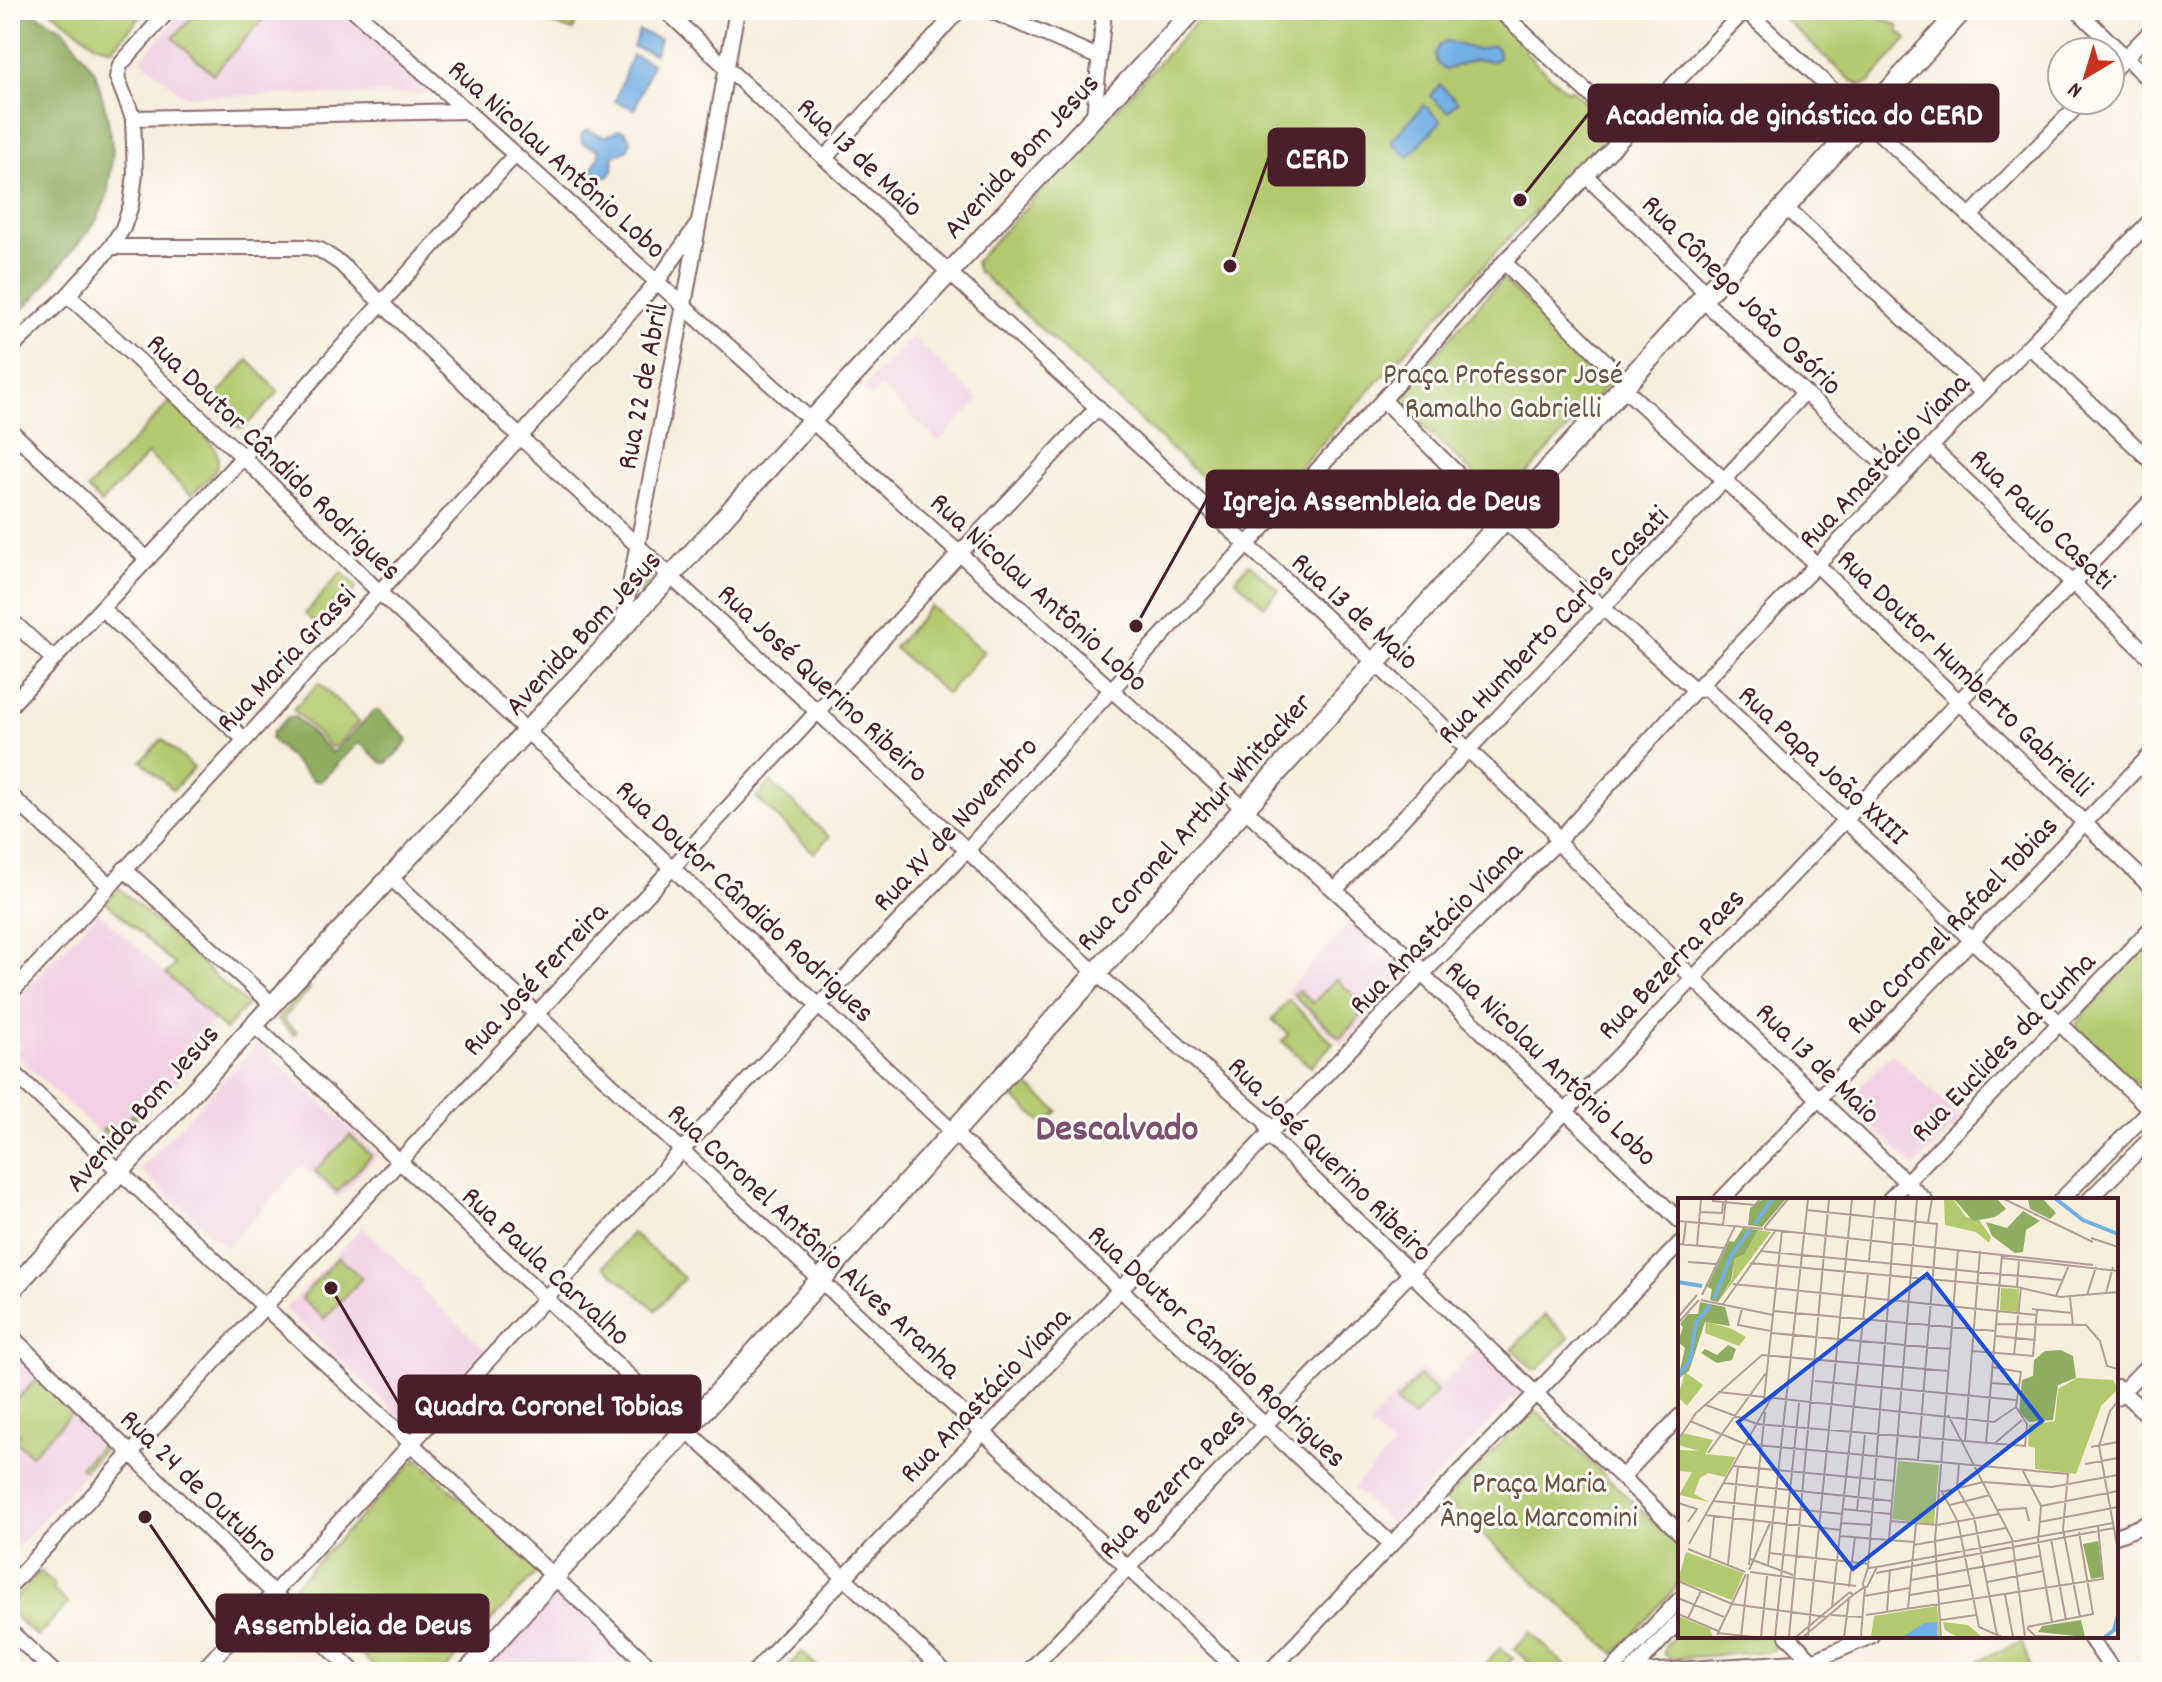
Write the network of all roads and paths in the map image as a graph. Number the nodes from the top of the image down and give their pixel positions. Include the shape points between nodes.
1 (169, 10) edge
2 (354, 10) edge
3 (665, 10) edge
4 (737, 10) edge
5 (959, 10) edge
6 (989, 10) edge
7 (1104, 10) edge
8 (1194, 10) edge
9 (1499, 10) edge
10 (1745, 10) edge
11 (1962, 10) edge
12 (2077, 10) edge
13 (2152, 30) edge
14 (2104, 36) edge
15 (2126, 56) edge
16 (1098, 57) junction
17 (2126, 58) edge
18 (726, 68) junction
19 (2152, 83) edge
20 (466, 111) junction
21 (2067, 116) edge
22 (1094, 117) junction
23 (133, 118) junction
24 (1862, 118) junction
25 (1629, 131) junction
26 (514, 156) junction
27 (825, 158) junction
28 (1587, 177) junction
29 (1784, 206) junction
30 (1969, 217) junction
31 (2152, 219) edge
32 (698, 224) junction
33 (111, 247) junction
34 (1504, 262) junction
35 (949, 273) junction
36 (657, 282) junction
37 (1705, 293) junction
38 (68, 295) junction
39 (382, 304) junction
40 (684, 305) junction
41 (2067, 305) junction
42 (2030, 347) junction
43 (10, 349) edge
44 (1627, 383) junction
45 (1804, 393) junction
46 (1983, 393) junction
47 (1383, 400) junction
48 (1098, 407) junction
49 (812, 420) junction
50 (10, 430) edge
51 (520, 437) junction
52 (1932, 448) junction
53 (243, 457) junction
54 (2152, 462) edge
55 (1900, 479) junction
56 (1724, 480) junction
57 (2152, 500) edge
58 (1503, 519) junction
59 (636, 545) junction
60 (1246, 546) junction
61 (959, 554) junction
62 (147, 559) junction
63 (1818, 566) junction
64 (671, 576) junction
65 (2072, 583) junction
66 (380, 593) junction
67 (102, 609) junction
68 (1603, 609) junction
69 (10, 619) edge
70 (621, 631) junction
71 (53, 659) junction
72 (2152, 659) edge
73 (1376, 662) junction
74 (1111, 690) junction
75 (1695, 690) junction
76 (1957, 701) junction
77 (10, 706) edge
78 (817, 712) junction
79 (528, 731) junction
80 (245, 740) junction
81 (1469, 750) junction
82 (2152, 753) edge
83 (10, 795) edge
84 (1244, 808) junction
85 (1843, 819) junction
86 (2085, 823) junction
87 (1557, 842) junction
88 (967, 850) junction
89 (673, 867) junction
90 (124, 869) junction
91 (391, 878) junction
92 (109, 885) junction
93 (2152, 888) edge
94 (1335, 890) junction
95 (2152, 927) edge
96 (1971, 939) junction
97 (1097, 974) junction
98 (1422, 974) junction
99 (1693, 977) junction
100 (10, 994) edge
101 (273, 1005) junction
102 (819, 1005) junction
103 (535, 1016) junction
104 (254, 1025) junction
105 (2058, 1025) junction
106 (10, 1069) edge
107 (1819, 1097) junction
108 (2151, 1110) edge
109 (1566, 1111) junction
110 (954, 1132) junction
111 (1269, 1136) junction
112 (2152, 1137) edge
113 (681, 1151) junction
114 (400, 1162) junction
115 (120, 1173) junction
116 (1906, 1182) junction
117 (1723, 1198) edge
118 (1891, 1198) edge
119 (1923, 1198) edge
120 (2063, 1198) edge
121 (2091, 1198) edge
122 (1678, 1219) edge
123 (1678, 1245) edge
124 (1409, 1273) junction
125 (820, 1280) junction
126 (1120, 1288) junction
127 (10, 1292) edge
128 (544, 1299) junction
129 (265, 1306) junction
130 (10, 1335) edge
131 (2152, 1361) edge
132 (2118, 1392) edge
133 (1536, 1393) junction
134 (1678, 1418) edge
135 (2152, 1419) edge
136 (1264, 1423) junction
137 (684, 1430) junction
138 (984, 1434) junction
139 (411, 1442) junction
140 (131, 1455) junction
141 (1622, 1477) junction
142 (2152, 1522) edge
143 (1678, 1531) edge
144 (2118, 1535) edge
145 (1390, 1543) junction
146 (1126, 1568) junction
147 (555, 1576) junction
148 (843, 1577) junction
149 (10, 1586) edge
150 (273, 1593) junction
151 (1678, 1602) edge
152 (1678, 1621) edge
153 (10, 1631) edge
154 (1789, 1638) edge
155 (1868, 1638) edge
156 (2090, 1638) edge
157 (1650, 1641) junction
158 (1818, 1667) edge
159 (54, 1672) edge
160 (201, 1672) edge
161 (354, 1672) edge
162 (468, 1672) edge
163 (656, 1672) edge
164 (754, 1672) edge
165 (945, 1672) edge
166 (1028, 1672) edge
167 (1239, 1672) edge
168 (1269, 1672) edge
169 (1610, 1672) edge
170 (1631, 1672) edge
171 (1644, 1672) edge
172 (2114, 1672) edge

1 - 23 street via 120,65 117,77
2 - 20 street, Rua Nicolau Antônio Lobo
3 - 18 street, Rua 13 de Maio
4 - 18 street, Rua 22 de Abril
5 - 27 street
6 - 16 street
7 - 16 street
8 - 22 street, Avenida Bom Jesus
9 - 25 street
10 - 24 street
10 - 25 street, Rua XV de Novembro
11 - 24 main road, Rua Coronel Arthur Whitacker
12 - 14 street
13 - 15 street
16 - 22 street
17 - 19 street
18 - 27 street, Rua 13 de Maio
18 - 32 street, Rua 22 de Abril
20 - 23 street
20 - 26 street, Rua Nicolau Antônio Lobo
21 - 30 street
22 - 35 street, Avenida Bom Jesus
23 - 33 street via 131,205
24 - 29 main road, Rua Coronel Arthur Whitacker
24 - 30 street
25 - 28 street, Rua XV de Novembro
26 - 36 street, Rua Nicolau Antônio Lobo
26 - 39 street
27 - 35 street, Rua 13 de Maio
28 - 34 street, Rua XV de Novembro
28 - 37 street, Rua Cônego João Osório
29 - 37 main road, Rua Coronel Arthur Whitacker
29 - 46 street
30 - 41 street
31 - 41 street, Rua Anastácio Viana
32 - 36 street, Rua Maria Grassi
32 - 40 street, Rua 22 de Abril
33 - 38 street
33 - 39 street, Rua José Querino Ribeiro via 307,247 329,255
34 - 44 street, Rua Doutor Humberto Gabrielli
34 - 47 street, Rua XV de Novembro
35 - 48 street, Rua 13 de Maio
35 - 49 street, Avenida Bom Jesus
36 - 40 street, Rua Nicolau Antônio Lobo
36 - 51 street, Rua Maria Grassi
37 - 44 main road, Rua Coronel Arthur Whitacker
37 - 45 street, Rua Cônego João Osório via 1707,304
38 - 43 street
38 - 53 street, Rua Doutor Cândido Rodrigues
39 - 51 street, Rua José Querino Ribeiro
39 - 53 street
40 - 49 street, Rua Nicolau Antônio Lobo
40 - 59 street, Rua 22 de Abril
41 - 42 street, Rua Anastácio Viana
42 - 46 street, Rua Anastácio Viana
42 - 54 street
44 - 56 street, Rua Doutor Humberto Gabrielli via 1628,392
44 - 58 main road, Rua Coronel Arthur Whitacker
45 - 55 street, Rua Cônego João Osório
45 - 56 street, Rua Humberto Carlos Casati
46 - 52 street, Rua Anastácio Viana
47 - 58 street, Rua Papa João XXIII
47 - 60 street, Rua XV de Novembro
48 - 60 street, Rua 13 de Maio
48 - 61 street, Rua José Ferreira
49 - 61 street, Rua Nicolau Antônio Lobo
49 - 64 street, Avenida Bom Jesus
50 - 62 street
51 - 59 street, Rua José Querino Ribeiro
51 - 66 street, Rua Maria Grassi
52 - 55 street, Rua Anastácio Viana
52 - 65 street, Rua Paulo Casati
53 - 62 street
53 - 66 street, Rua Doutor Cândido Rodrigues
55 - 63 street, Rua Anastácio Viana
56 - 63 street, Rua Doutor Humberto Gabrielli
56 - 68 street, Rua Humberto Carlos Casati
57 - 65 street, Rua Bezerra Paes
58 - 68 street, Rua Papa João XXIII
58 - 73 main road, Rua Coronel Arthur Whitacker
59 - 64 street, Rua José Querino Ribeiro
59 - 70 street, Rua 22 de Abril
60 - 73 street, Rua 13 de Maio
60 - 74 street, Rua XV de Novembro
61 - 74 street, Rua Nicolau Antônio Lobo
61 - 78 street, Rua José Ferreira
62 - 67 street
63 - 75 street, Rua Anastácio Viana
63 - 76 street, Rua Doutor Humberto Gabrielli
64 - 70 street, Avenida Bom Jesus
64 - 78 street, Rua José Querino Ribeiro
65 - 72 street, Rua Paulo Casati
65 - 76 street, Rua Bezerra Paes
66 - 79 street, Rua Doutor Cândido Rodrigues
66 - 80 street, Rua Maria Grassi
67 - 71 street
67 - 80 street
68 - 75 street, Rua Papa João XXIII
68 - 81 street, Rua Humberto Carlos Casati
69 - 71 street
70 - 79 street, Avenida Bom Jesus
71 - 77 street
73 - 81 street, Rua 13 de Maio
73 - 84 main road, Rua Coronel Arthur Whitacker
74 - 84 street, Rua Nicolau Antônio Lobo
74 - 88 street, Rua XV de Novembro
75 - 85 street, Rua Papa João XXIII via 1707,689
75 - 87 street, Rua Anastácio Viana
76 - 85 street, Rua Bezerra Paes
76 - 86 street, Rua Doutor Humberto Gabrielli
78 - 88 street, Rua José Querino Ribeiro
78 - 89 street, Rua José Ferreira
79 - 89 street, Rua Doutor Cândido Rodrigues
79 - 91 street, Avenida Bom Jesus
80 - 90 street, Rua Maria Grassi
81 - 87 street, Rua 13 de Maio via 1551,828
81 - 94 street, Rua Humberto Carlos Casati
82 - 86 street, Rua Coronel Rafael Tobias
83 - 92 street
84 - 94 street, Rua Nicolau Antônio Lobo
84 - 97 main road, Rua Coronel Arthur Whitacker
85 - 96 street, Rua Papa João XXIII
85 - 99 street, Rua Bezerra Paes
86 - 93 street, Rua Doutor Humberto Gabrielli
86 - 96 street, Rua Coronel Rafael Tobias
87 - 98 street, Rua Anastácio Viana
87 - 99 street, Rua 13 de Maio
88 - 97 street, Rua José Querino Ribeiro
88 - 102 street, Rua XV de Novembro
89 - 102 street, Rua Doutor Cândido Rodrigues
89 - 103 street, Rua José Ferreira
90 - 92 street, Rua Maria Grassi
90 - 101 street
91 - 101 street, Avenida Bom Jesus
91 - 103 street, Rua Coronel Antônio Alves Aranha
92 - 100 street, Rua Maria Grassi
94 - 98 street, Rua Nicolau Antônio Lobo
95 - 105 street, Rua Euclides da Cunha
96 - 105 street, Rua Papa João XXIII
96 - 107 street, Rua Coronel Rafael Tobias
97 - 110 main road, Rua Coronel Arthur Whitacker
97 - 111 street, Rua José Querino Ribeiro via 1266,1122
98 - 109 street, Rua Nicolau Antônio Lobo
98 - 111 street, Rua Anastácio Viana
99 - 107 street, Rua 13 de Maio
99 - 109 street, Rua Bezerra Paes
101 - 104 street, Avenida Bom Jesus
102 - 110 street, Rua Doutor Cândido Rodrigues
102 - 113 street, Rua XV de Novembro
103 - 113 street, Rua Coronel Antônio Alves Aranha
103 - 114 street, Rua José Ferreira
104 - 114 street, Rua Paula Carvalho
104 - 115 street, Avenida Bom Jesus
105 - 108 street, Rua Papa João XXIII
105 - 116 street, Rua Euclides da Cunha
106 - 115 street
107 - 116 street, Rua 13 de Maio
107 - 117 street, Rua Coronel Rafael Tobias
108 - 120 street
109 - 122 street, Rua Nicolau Antônio Lobo
109 - 124 street, Rua Bezerra Paes
110 - 125 main road, Rua Coronel Arthur Whitacker
110 - 126 street, Rua Doutor Cândido Rodrigues
111 - 124 street, Rua José Querino Ribeiro
111 - 126 street, Rua Anastácio Viana
112 - 121 street
113 - 125 street, Rua Coronel Antônio Alves Aranha
113 - 128 street, Rua XV de Novembro
114 - 128 street, Rua Paula Carvalho
114 - 129 street, Rua José Ferreira
115 - 127 street, Avenida Bom Jesus
115 - 129 street
116 - 118 street, Rua Euclides da Cunha
116 - 119 street, Rua 13 de Maio
123 - 133 street
124 - 133 street, Rua José Querino Ribeiro
124 - 136 street, Rua Bezerra Paes
125 - 137 main road, Rua Coronel Arthur Whitacker
125 - 138 street, Rua Coronel Antônio Alves Aranha
126 - 136 street, Rua Doutor Cândido Rodrigues
126 - 138 street, Rua Anastácio Viana
128 - 137 street, Rua Paula Carvalho
128 - 139 street, Rua XV de Novembro
129 - 139 street
129 - 140 street, Rua José Ferreira
130 - 140 street, Rua 24 de Outubro
131 - 132 street
132 - 135 street
133 - 141 street, Rua José Querino Ribeiro
133 - 145 street
134 - 141 street
136 - 145 street, Rua Doutor Cândido Rodrigues
136 - 146 street, Rua Bezerra Paes
137 - 147 main road, Rua Coronel Arthur Whitacker
137 - 148 street, Rua Paula Carvalho
138 - 146 street, Rua Coronel Antônio Alves Aranha
138 - 148 street, Rua Anastácio Viana
139 - 147 street
139 - 150 street, Rua XV de Novembro
140 - 149 street, Rua José Ferreira
140 - 150 street, Rua 24 de Outubro
141 - 143 street, Rua José Querino Ribeiro
142 - 144 street
145 - 168 street
146 - 166 street, Rua Bezerra Paes
146 - 167 street, Rua Coronel Antônio Alves Aranha
147 - 162 main road, Rua Coronel Arthur Whitacker
147 - 163 street
148 - 164 street, Rua Anastácio Viana
148 - 165 street, Rua Paula Carvalho
150 - 160 street, Rua XV de Novembro
150 - 161 street, Rua 24 de Outubro
151 - 157 street
152 - 157 street
153 - 159 street
154 - 158 street
155 - 158 street
156 - 172 street
157 - 169 street
157 - 170 street
158 - 171 street

